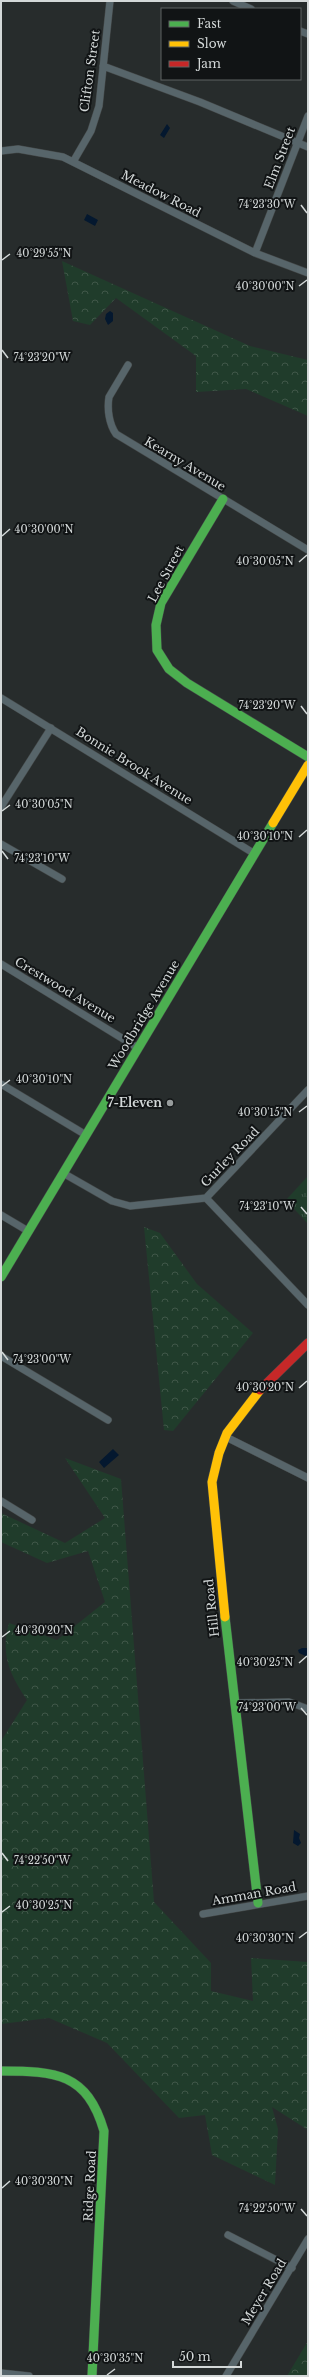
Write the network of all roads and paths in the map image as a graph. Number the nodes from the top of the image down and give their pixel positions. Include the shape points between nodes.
1 (110, 1) edge
2 (233, 1) edge
3 (249, 8) edge
4 (103, 66) junction
5 (308, 116) edge
6 (297, 143) junction
7 (308, 147) edge
8 (1, 151) edge
9 (73, 162) junction
10 (255, 253) junction
11 (308, 273) edge
12 (128, 365) dead end
13 (223, 499) junction
14 (308, 550) edge
15 (1, 698) edge
16 (51, 728) junction
17 (308, 757) edge
18 (308, 765) edge
19 (1, 807) edge
20 (1, 844) edge
21 (255, 854) junction
22 (62, 879) dead end
23 (1, 964) edge
24 (138, 1048) junction
25 (1, 1084) edge
26 (308, 1090) edge
27 (86, 1136) junction
28 (63, 1173) junction
29 (206, 1198) junction
30 (1, 1215) edge
31 (28, 1231) junction
32 (1, 1277) edge
33 (308, 1305) edge
34 (308, 1343) edge
35 (1, 1356) edge
36 (108, 1420) dead end
37 (226, 1437) junction
38 (308, 1478) edge
39 (1, 1501) edge
40 (32, 1520) dead end
41 (234, 1703) junction
42 (308, 1709) edge
43 (308, 1896) edge
44 (258, 1903) junction
45 (203, 1914) dead end
46 (1, 2071) edge
47 (228, 2235) dead end
48 (308, 2239) edge
49 (292, 2268) junction
50 (1, 2373) edge
51 (29, 2376) edge
52 (92, 2376) edge
53 (226, 2376) edge

1 - 4 street, Clifton Street
2 - 3 street
4 - 6 street via 200,102
4 - 9 street, Clifton Street via 98,106 91,131
5 - 6 street, Elm Street
6 - 7 street
6 - 10 street, Elm Street
8 - 9 street, Meadow Road via 18,149 63,157
9 - 10 street, Meadow Road
10 - 11 street, Meadow Road
12 - 13 street, Kearny Avenue via 110,397 109,414 116,434
13 - 14 street, Kearny Avenue
13 - 17 street, Lee Street via 161,603 156,625 157,650 169,669 186,683
15 - 16 street, Bonnie Brook Avenue
16 - 19 street
16 - 21 street, Bonnie Brook Avenue
18 - 21 street, Woodbridge Avenue
20 - 22 street
21 - 24 street, Woodbridge Avenue
23 - 24 street, Crestwood Avenue
24 - 27 street, Woodbridge Avenue
25 - 27 street
26 - 29 street, Gurley Road
27 - 28 street, Woodbridge Avenue
28 - 29 street, Gurley Road via 112,1201 130,1206
28 - 31 street, Woodbridge Avenue
29 - 33 street
30 - 31 street
31 - 32 street, Woodbridge Avenue
34 - 37 street, Hill Road via 254,1396 230,1426
35 - 36 street
37 - 38 street
37 - 41 street, Hill Road via 212,1482
39 - 40 street
41 - 42 street via 289,1702
41 - 44 street, Hill Road
43 - 44 street, Amman Road
44 - 45 street, Amman Road
46 - 52 street, Ridge Road via 37,2070 57,2075 83,2088 101,2114 104,2130
47 - 49 street
48 - 49 street, Meyer Road
49 - 53 street, Meyer Road
50 - 51 street

